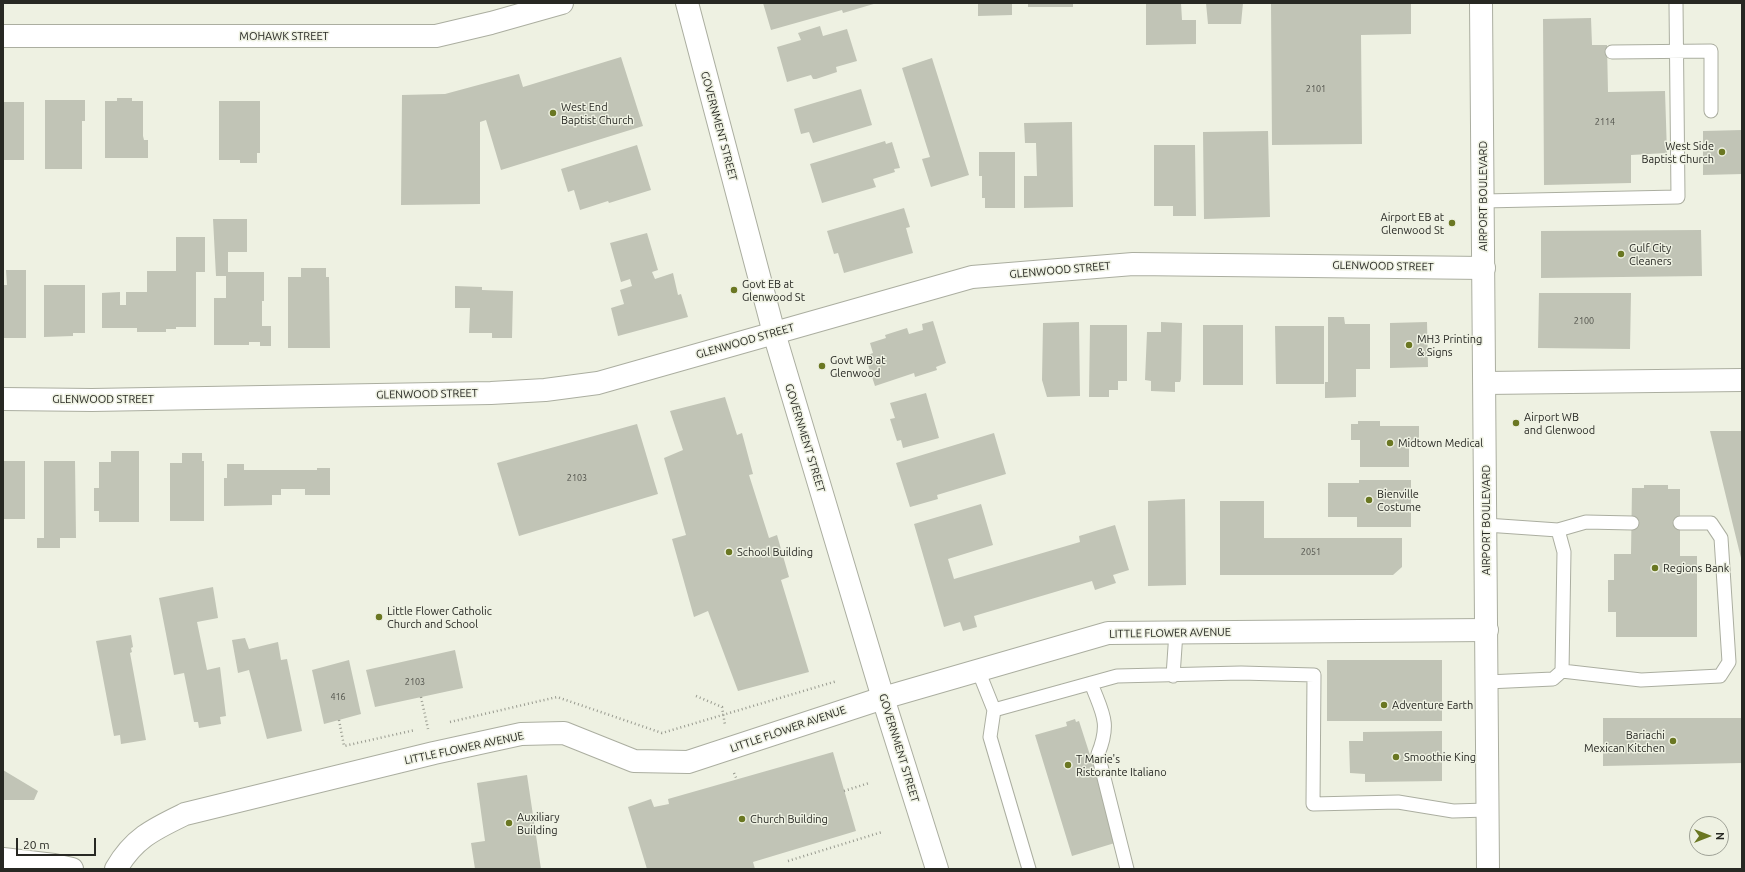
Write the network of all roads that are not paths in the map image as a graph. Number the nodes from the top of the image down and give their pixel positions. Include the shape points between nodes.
1 (562, 3) edge
2 (687, 3) edge
3 (1481, 3) edge
4 (1676, 3) edge
5 (3, 36) edge
6 (1612, 52) dead end
7 (1676, 52) junction
8 (1711, 112) dead end
9 (1483, 201) junction
10 (1484, 268) junction
11 (774, 333) junction
12 (1742, 380) edge
13 (1485, 383) junction
14 (3, 399) edge
15 (1632, 523) dead end
16 (1680, 523) dead end
17 (1486, 525) junction
18 (1558, 530) junction
19 (1487, 630) junction
20 (1176, 632) junction
21 (978, 670) junction
22 (1562, 671) junction
23 (1173, 676) junction
24 (1487, 682) junction
25 (1091, 683) junction
26 (883, 698) junction
27 (994, 710) junction
28 (1487, 810) junction
29 (3, 859) edge
30 (72, 869) edge
31 (116, 869) edge
32 (937, 869) edge
33 (1029, 869) edge
34 (1128, 869) edge
35 (1488, 869) edge

1 - 5 street, MOHAWK STREET via 436,36
2 - 11 street, GOVERNMENT STREET
3 - 9 street, AIRPORT BOULEVARD
4 - 7 lane
6 - 7 lane
7 - 8 lane via 1711,51
7 - 9 lane via 1678,197
9 - 10 street, AIRPORT BOULEVARD
10 - 11 street, GLENWOOD STREET via 1133,264 980,276
10 - 13 street, AIRPORT BOULEVARD
11 - 14 street, GLENWOOD STREET via 598,383 545,390 92,400
11 - 26 street, GOVERNMENT STREET
12 - 13 street
13 - 17 street, AIRPORT BOULEVARD
15 - 18 lane via 1586,522
16 - 22 lane via 1711,523 1721,538 1729,662 1720,676 1641,680
17 - 18 lane
17 - 19 street, AIRPORT BOULEVARD
18 - 22 lane via 1564,552
19 - 20 street, LITTLE FLOWER AVENUE
19 - 24 street, AIRPORT BOULEVARD
20 - 21 street, LITTLE FLOWER AVENUE via 1108,633
20 - 23 lane
21 - 26 street, LITTLE FLOWER AVENUE
21 - 27 lane
22 - 24 lane via 1553,679
23 - 25 lane via 1117,676
23 - 28 lane via 1241,673 1314,675 1313,804 1398,802 1453,811
24 - 28 street, AIRPORT BOULEVARD
25 - 27 lane
25 - 34 lane via 1106,723 1098,754
26 - 31 street, LITTLE FLOWER AVENUE via 688,762 634,761 564,733 521,734 434,753 185,814 151,831 126,853
26 - 32 street, GOVERNMENT STREET
27 - 33 lane via 990,737
28 - 35 street, AIRPORT BOULEVARD
29 - 30 street

